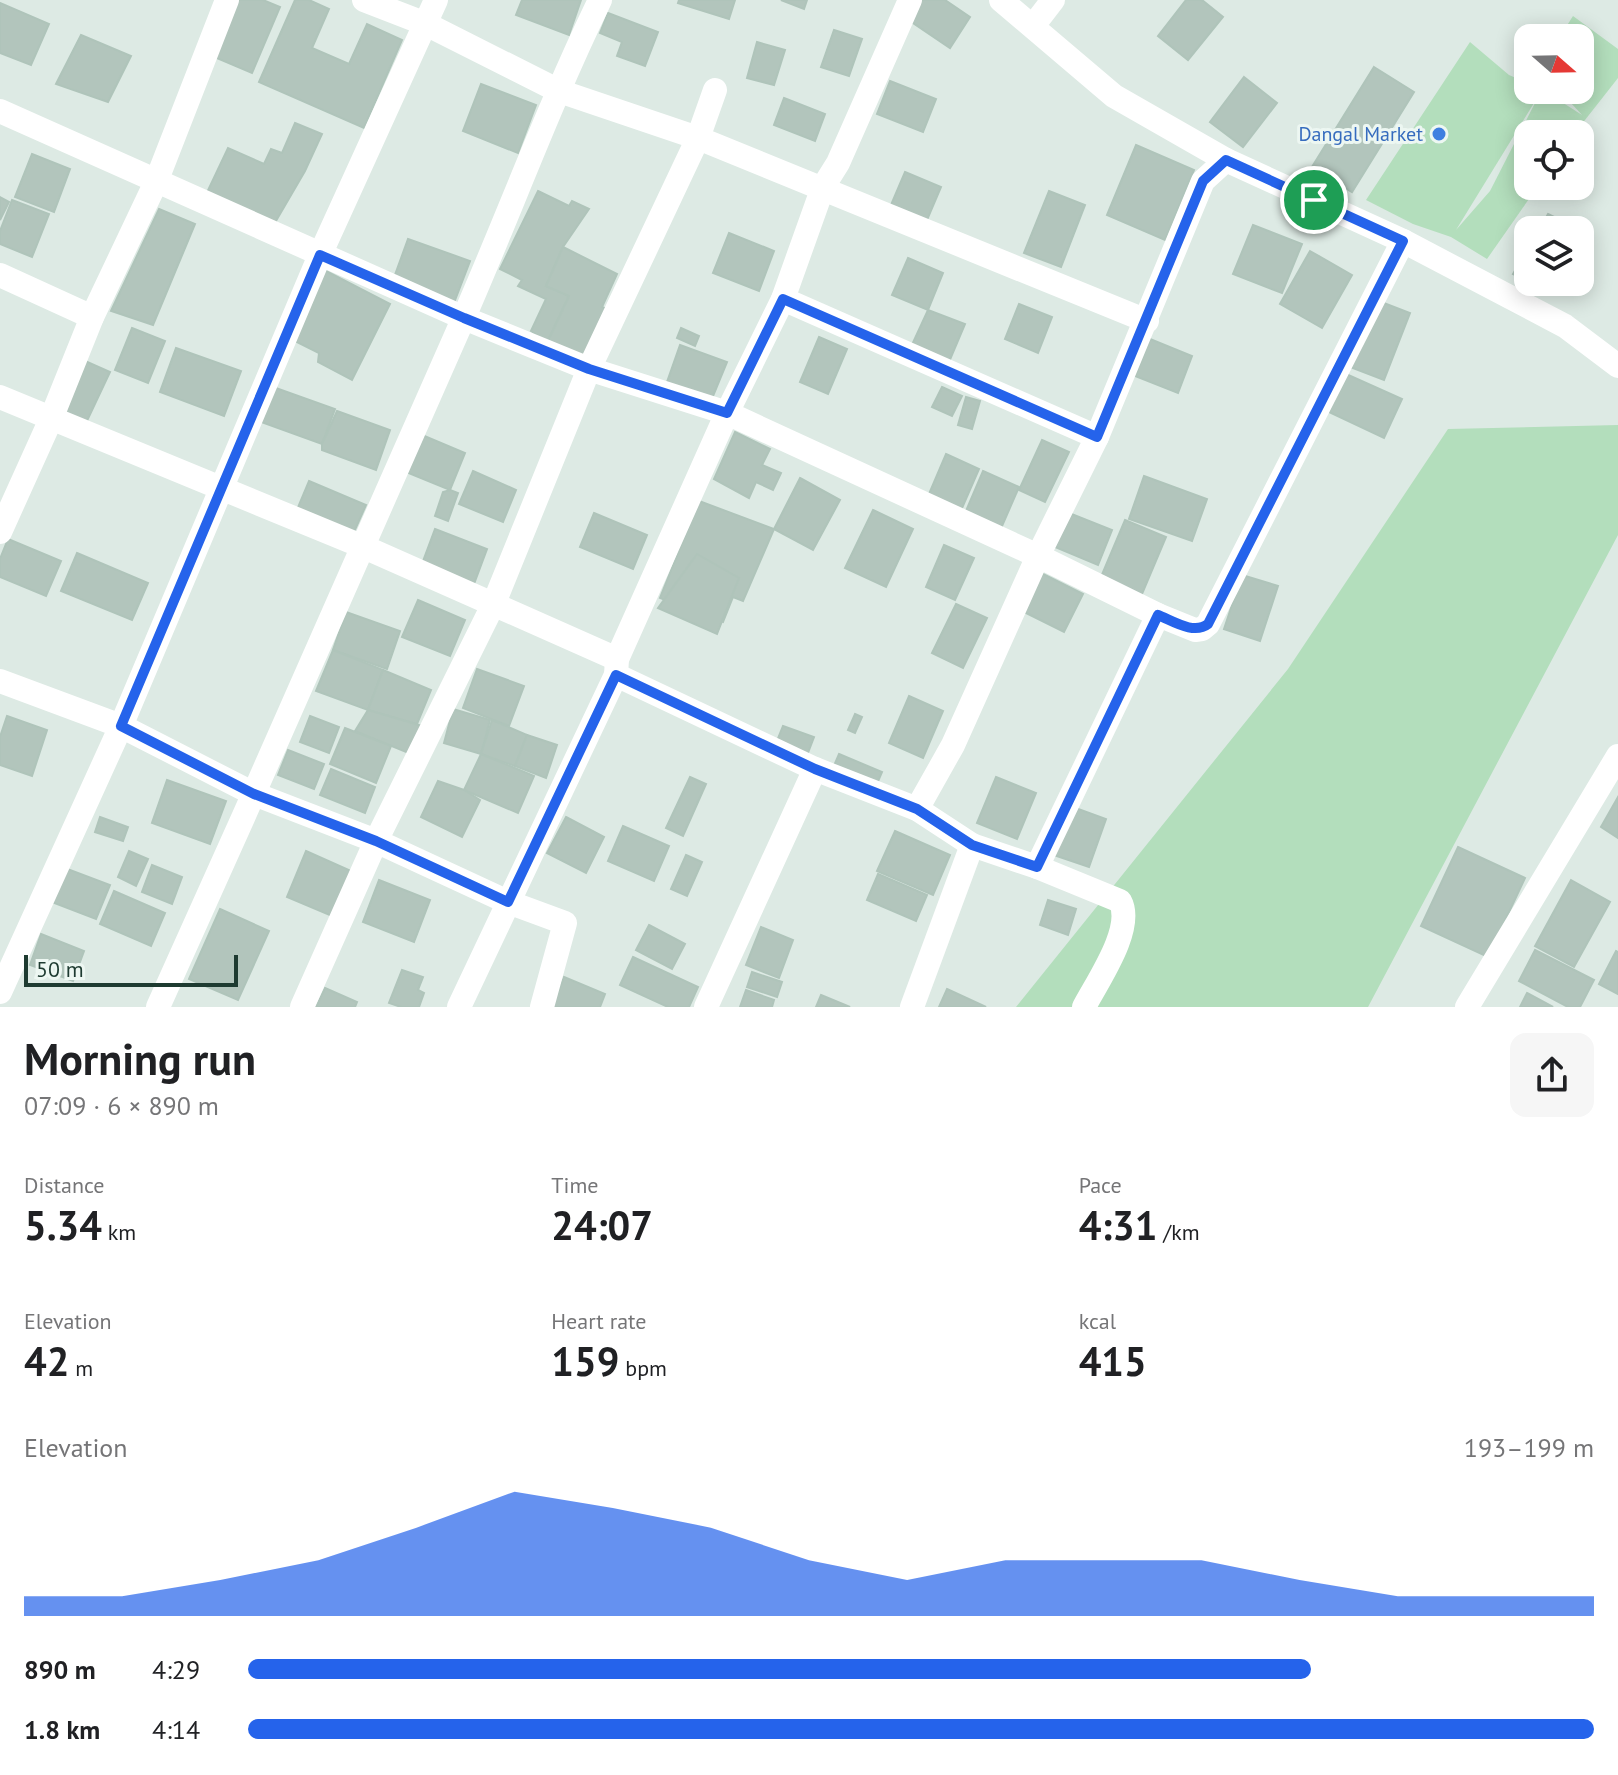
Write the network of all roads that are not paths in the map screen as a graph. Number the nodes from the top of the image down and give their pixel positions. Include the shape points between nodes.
1 (227, 0) edge
2 (364, 0) edge
3 (436, 0) edge
4 (600, 0) edge
5 (910, 0) edge
6 (1001, 0) edge
7 (1053, 0) edge
8 (426, 24) junction
9 (1033, 26) junction
10 (715, 90) dead end
11 (559, 91) junction
12 (0, 111) edge
13 (698, 138) junction
14 (1226, 160) junction
15 (156, 182) junction
16 (823, 187) junction
17 (1403, 241) junction
18 (320, 255) junction
19 (0, 275) edge
20 (783, 299) junction
21 (92, 317) junction
22 (464, 318) junction
23 (1147, 321) junction
24 (1618, 366) edge
25 (589, 369) junction
26 (0, 397) edge
27 (727, 413) junction
28 (51, 419) junction
29 (1097, 437) junction
30 (221, 488) junction
31 (0, 532) edge
32 (364, 547) junction
33 (1038, 556) junction
34 (494, 603) junction
35 (1158, 615) junction
36 (617, 667) junction
37 (0, 681) edge
38 (121, 726) junction
39 (1618, 756) edge
40 (815, 769) junction
41 (254, 794) junction
42 (917, 809) junction
43 (376, 841) junction
44 (972, 845) junction
45 (1037, 867) junction
46 (508, 902) junction
47 (0, 992) edge
48 (158, 1007) edge
49 (302, 1007) edge
50 (459, 1007) edge
51 (542, 1007) edge
52 (706, 1007) edge
53 (912, 1007) edge
54 (1084, 1007) edge
55 (1467, 1007) edge

1 - 15 street
2 - 8 street
3 - 8 street
4 - 11 street
5 - 16 street
6 - 9 street
7 - 9 street
8 - 11 street
8 - 18 street
9 - 14 street via 1114,96
10 - 13 street
11 - 13 street
11 - 22 street
12 - 15 street
13 - 16 street
13 - 25 street
14 - 17 street
14 - 23 street via 1203,181
15 - 18 street
15 - 21 street
16 - 20 street
16 - 23 street
17 - 24 street via 1565,326
17 - 35 street via 1208,624 1195,630
18 - 22 street
18 - 30 street
19 - 21 street
20 - 27 street
20 - 29 street
21 - 28 street
22 - 25 street
22 - 32 street
23 - 29 street
25 - 27 street
25 - 34 street
26 - 28 street
27 - 33 street
27 - 36 street
28 - 30 street
28 - 31 street
29 - 33 street
30 - 32 street
30 - 38 street
32 - 34 street
32 - 41 street
33 - 35 street
33 - 42 street via 953,745
34 - 36 street
34 - 43 street
35 - 45 street
36 - 40 street
36 - 46 street
37 - 38 street
38 - 41 street
38 - 47 street
39 - 55 street
40 - 42 street
40 - 52 street
41 - 43 street
41 - 48 street
42 - 44 street
43 - 46 street
43 - 49 street
44 - 45 street
44 - 53 street
45 - 54 street via 1100,891 1124,909 1120,938
46 - 50 street
46 - 51 street via 565,923

